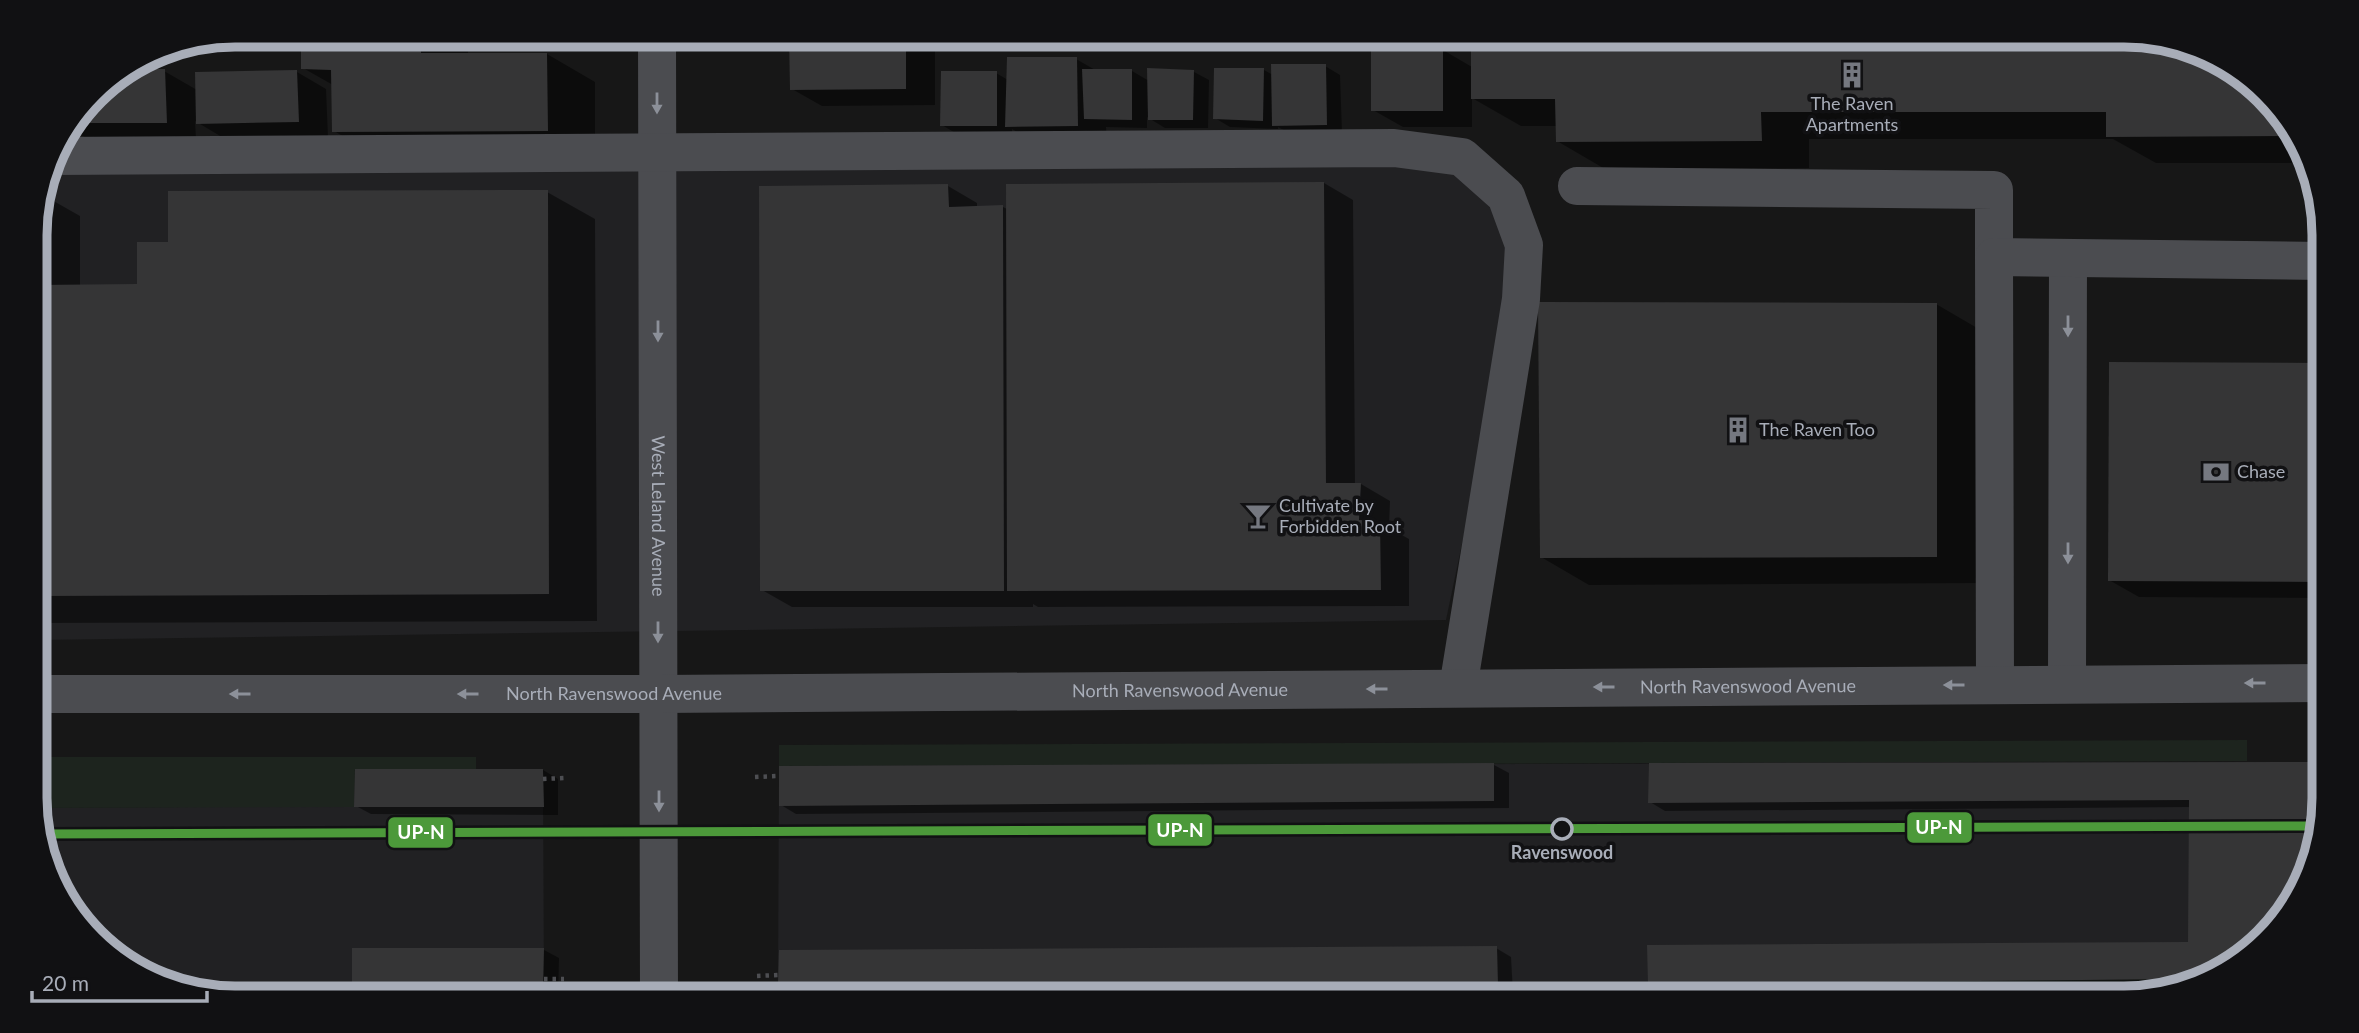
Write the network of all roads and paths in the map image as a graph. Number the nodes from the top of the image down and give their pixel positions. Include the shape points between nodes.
1 (657, 47) edge
2 (657, 152) junction
3 (65, 156) edge
4 (1577, 186) dead end
5 (1994, 257) junction
6 (2068, 258) junction
7 (2312, 261) edge
8 (2312, 683) edge
9 (2067, 684) junction
10 (1995, 685) junction
11 (1458, 688) junction
12 (47, 694) edge
13 (658, 694) junction
14 (778, 776) dead end
15 (755, 777) dead end
16 (564, 778) dead end
17 (543, 779) dead end
18 (757, 975) dead end
19 (779, 975) dead end
20 (544, 979) dead end
21 (564, 979) dead end
22 (659, 986) edge

1 -> 2 street, West Leland Avenue
2 - 3 street
2 - 11 street via 1394,148 1462,157 1506,197 1524,245 1521,299
2 -> 13 street, West Leland Avenue
4 - 5 street via 1994,190
5 - 6 street
5 - 10 street
6 - 7 street
6 -> 9 street
8 -> 9 street, North Ravenswood Avenue
9 - 10 street, North Ravenswood Avenue
10 -> 11 street, North Ravenswood Avenue
11 -> 13 street, North Ravenswood Avenue
13 -> 12 street, North Ravenswood Avenue
13 -> 22 street, West Leland Avenue
14 - 15 path
16 - 17 path
18 - 19 path
20 - 21 path

